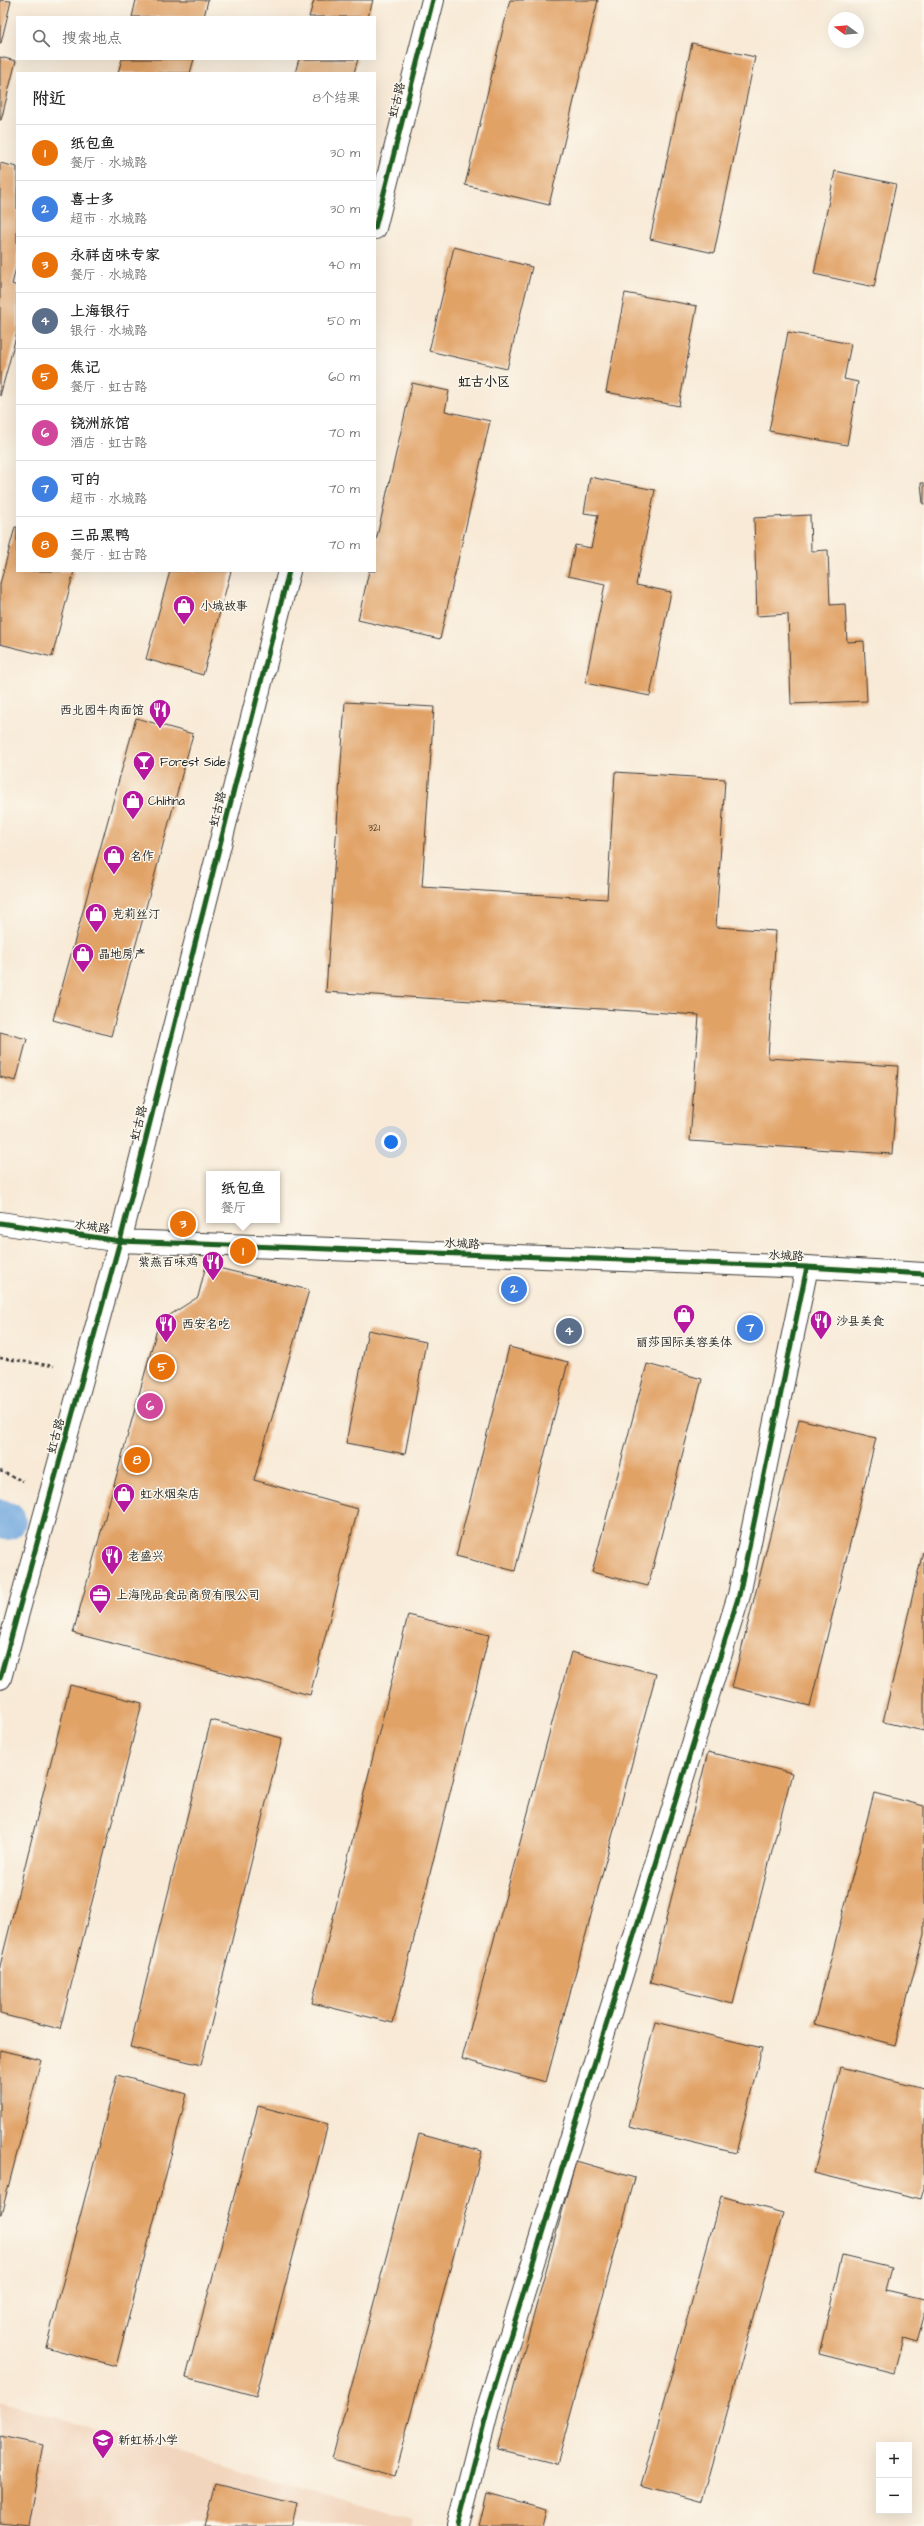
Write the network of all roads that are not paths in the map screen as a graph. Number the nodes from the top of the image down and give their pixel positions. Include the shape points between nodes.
1 (433, 0) edge
2 (376, 224) edge
3 (289, 572) edge
4 (0, 1223) edge
5 (120, 1241) junction
6 (808, 1267) junction
7 (924, 1274) edge
8 (0, 1678) edge
9 (458, 2526) edge

1 - 2 street, 虹古路
3 - 5 street, 虹古路
4 - 5 street, 水城路
5 - 6 street, 水城路
5 - 8 street, 虹古路
6 - 7 street, 水城路
6 - 9 street via 739,1595 488,2408

